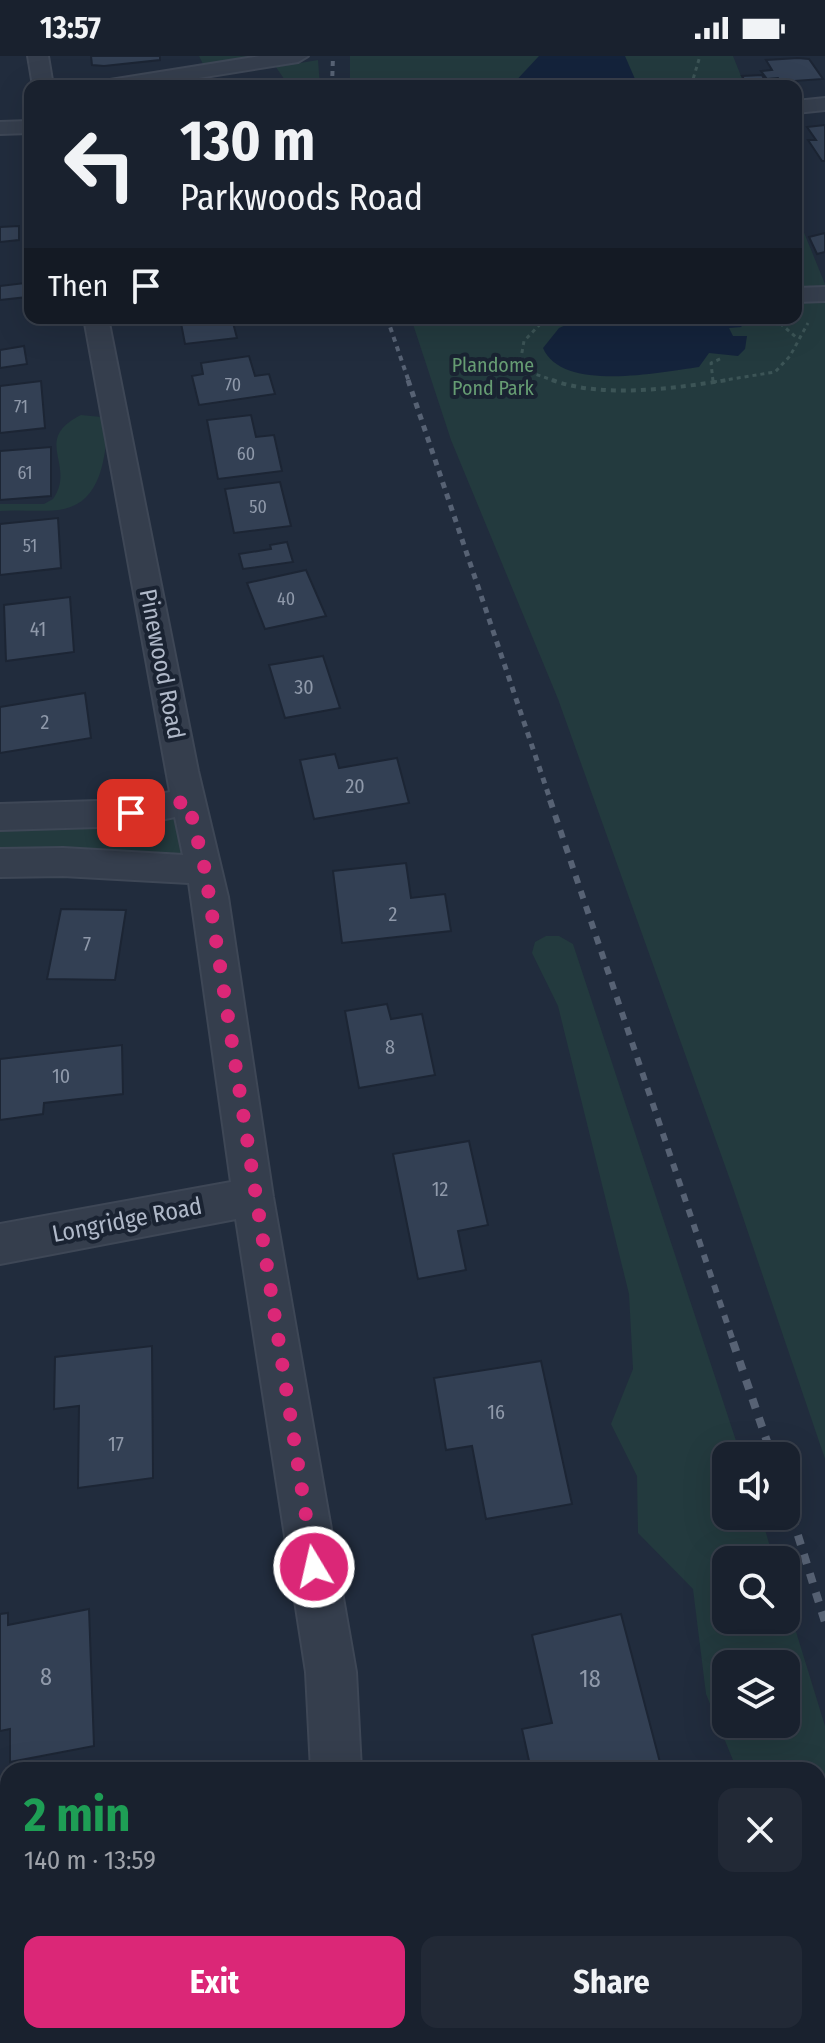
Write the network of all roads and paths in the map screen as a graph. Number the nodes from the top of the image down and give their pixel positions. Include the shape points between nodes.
1 (38, 56) edge
2 (295, 56) edge
3 (700, 56) edge
4 (178, 77) junction
5 (43, 80) edge
6 (155, 80) edge
7 (170, 80) edge
8 (693, 80) edge
9 (825, 104) edge
10 (802, 106) edge
11 (24, 127) edge
12 (0, 128) edge
13 (825, 294) edge
14 (802, 295) edge
15 (97, 324) edge
16 (539, 324) edge
17 (781, 324) edge
18 (722, 358) dead end
19 (713, 381) junction
20 (188, 801) junction
21 (0, 817) edge
22 (0, 863) edge
23 (205, 870) junction
24 (253, 1197) junction
25 (0, 1244) edge
26 (336, 1762) edge

1 - 5 street
2 - 4 street
3 - 8 path
4 - 6 street
4 - 7 street
9 - 10 street
11 - 12 street
13 - 14 street
15 - 20 street, Pinewood Road
16 - 19 path via 519,354 523,363 570,386 602,391
17 - 19 path via 797,338 788,363 775,372
18 - 19 path via 711,363
20 - 21 street via 131,813
20 - 23 street, Pinewood Road
22 - 23 street
23 - 24 street, Pinewood Road
24 - 25 street, Longridge Road
24 - 26 street, Pinewood Road via 331,1672

